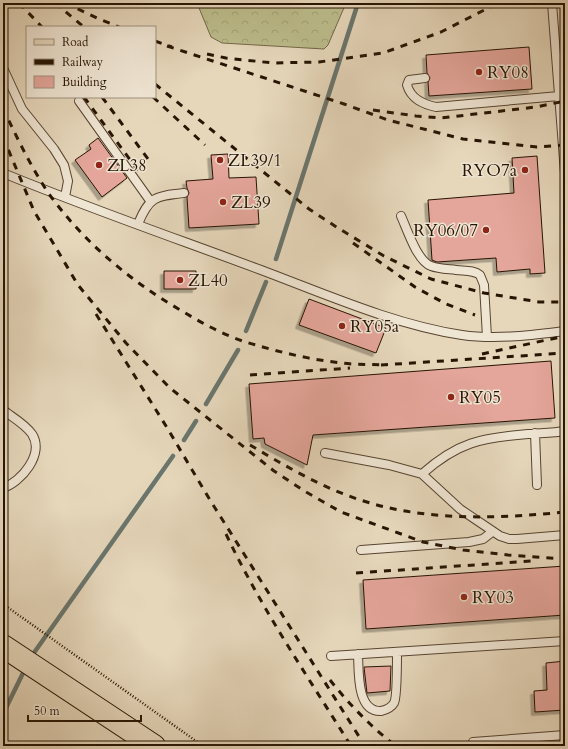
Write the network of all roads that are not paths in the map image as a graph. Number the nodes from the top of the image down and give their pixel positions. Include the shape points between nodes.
1 (552, 3) edge
2 (3, 68) edge
3 (425, 78) dead end
4 (559, 96) junction
5 (79, 101) dead end
6 (562, 116) edge
7 (3, 173) edge
8 (565, 173) edge
9 (184, 193) dead end
10 (65, 197) junction
11 (151, 202) junction
12 (401, 216) dead end
13 (138, 224) junction
14 (565, 331) edge
15 (486, 337) junction
16 (3, 410) edge
17 (565, 430) edge
18 (534, 434) junction
19 (325, 453) dead end
20 (422, 474) junction
21 (537, 485) dead end
22 (3, 488) edge
23 (492, 532) junction
24 (565, 535) edge
25 (361, 550) dead end
26 (565, 641) edge
27 (4, 647) edge
28 (397, 652) junction
29 (358, 654) junction
30 (331, 656) dead end
31 (565, 735) edge
32 (473, 742) dead end
33 (154, 746) edge

1 - 4 lane
2 - 10 lane via 22,109 64,165 68,181
3 - 4 lane via 409,80 406,85 420,102 436,107
4 - 6 lane
5 - 11 lane
6 - 8 lane
7 - 10 lane
9 - 11 lane via 163,196
10 - 13 lane
11 - 13 lane
12 - 15 lane via 417,252 426,263 431,266 473,271 480,276 484,285
13 - 15 lane via 408,323
14 - 15 lane
16 - 22 lane via 31,433 35,451 21,477
17 - 18 lane
18 - 20 lane via 498,437 472,443 446,454
18 - 21 lane
19 - 20 lane
20 - 23 lane via 460,509
23 - 24 lane via 509,539
23 - 25 lane via 483,539 469,542
26 - 28 lane
27 - 33 main road
28 - 29 lane
28 - 29 lane via 396,699 391,706 379,711 369,706 362,697
29 - 30 lane
31 - 32 lane

